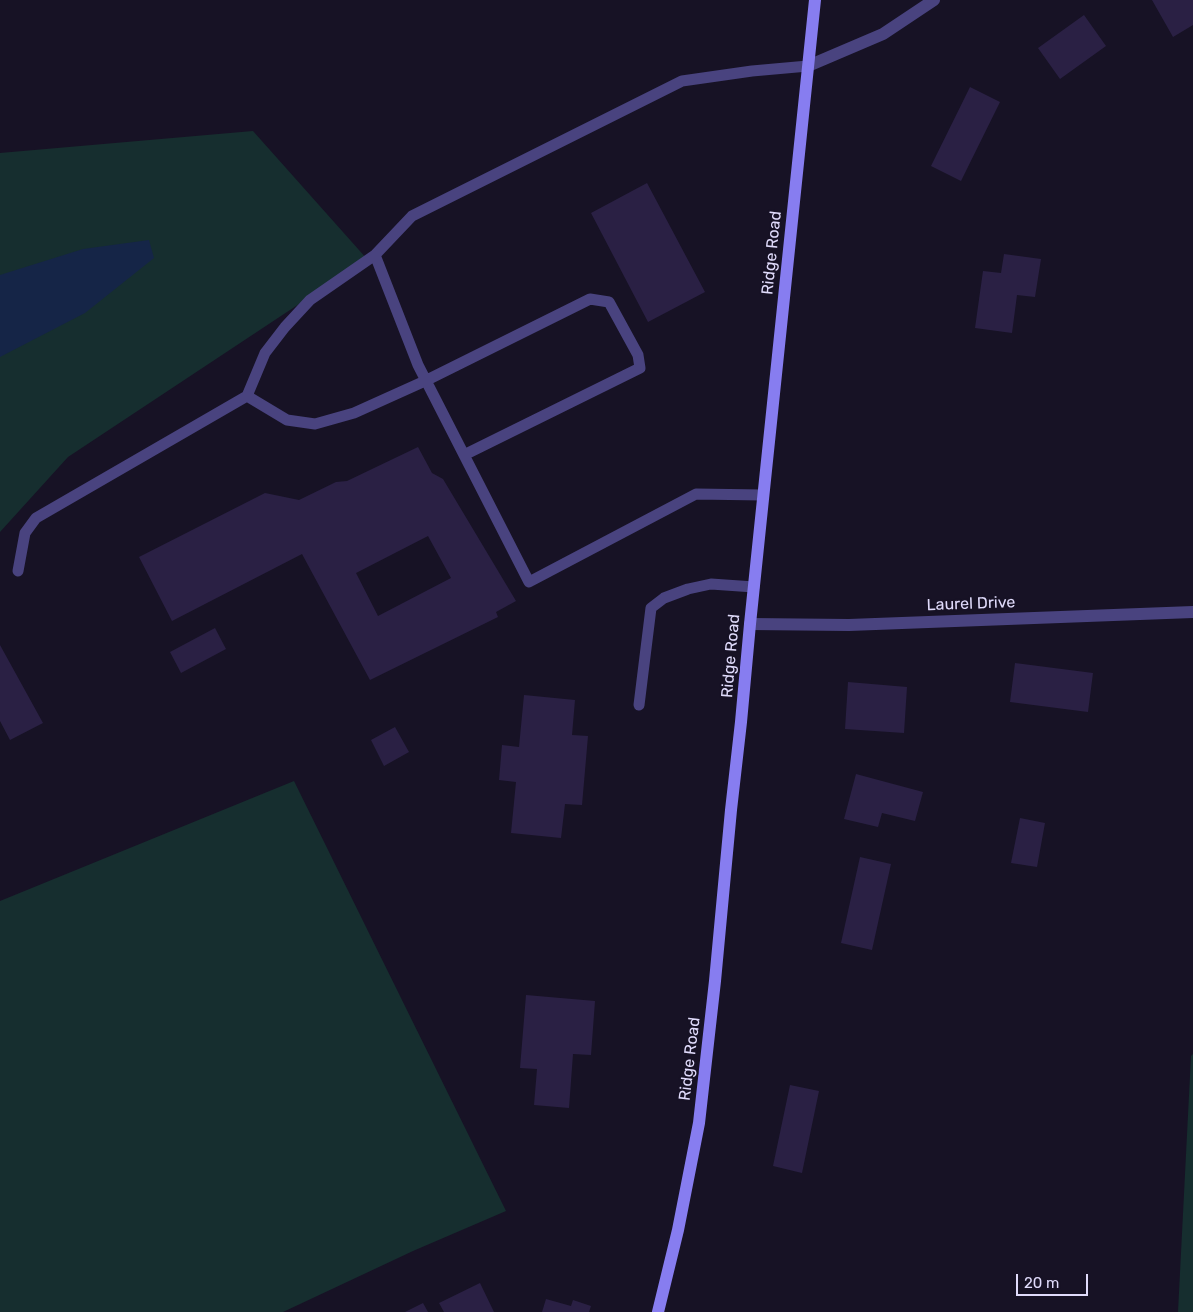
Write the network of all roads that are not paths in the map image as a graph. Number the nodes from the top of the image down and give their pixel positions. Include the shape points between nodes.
1 (815, 0) edge
2 (934, 0) edge
3 (808, 66) junction
4 (375, 255) junction
5 (426, 381) junction
6 (247, 396) junction
7 (464, 455) junction
8 (763, 495) junction
9 (18, 571) dead end
10 (754, 587) junction
11 (1193, 612) edge
12 (750, 624) junction
13 (640, 705) dead end
14 (658, 1312) edge

1 - 3 street, Ridge Road
2 - 3 street via 883,34
3 - 4 lane via 682,81 412,216
3 - 8 street, Ridge Road
4 - 5 lane
4 - 6 lane via 310,300 285,327 265,353
5 - 6 lane via 354,413 315,424 287,420
5 - 7 lane
5 - 7 lane via 590,299 609,302 638,354 640,368
6 - 9 lane via 36,518 25,533
7 - 8 lane via 529,582 696,494
8 - 10 street, Ridge Road
10 - 12 street, Ridge Road
10 - 13 lane via 711,584 664,598 651,608
11 - 12 street, Laurel Drive via 849,625
12 - 14 street, Ridge Road via 699,1123

